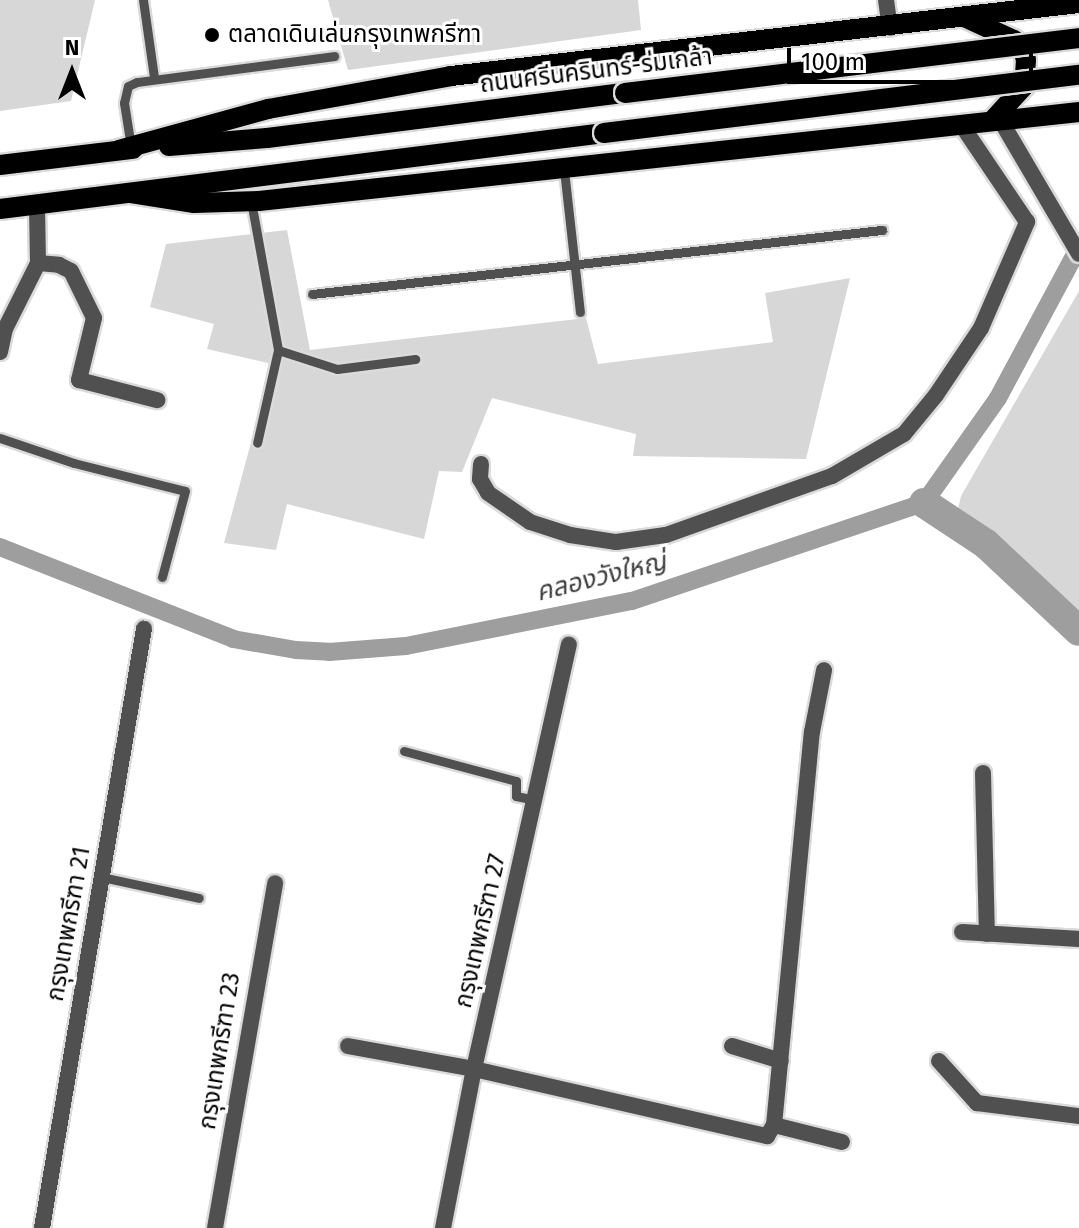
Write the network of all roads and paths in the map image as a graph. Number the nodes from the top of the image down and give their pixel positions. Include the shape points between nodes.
1 (143, 0) edge
2 (886, 0) edge
3 (1079, 3) edge
4 (964, 17) junction
5 (890, 28) junction
6 (1079, 38) edge
7 (334, 56) dead end
8 (1079, 75) edge
9 (154, 77) junction
10 (1079, 112) edge
11 (996, 121) junction
12 (961, 124) junction
13 (125, 149) junction
14 (0, 165) edge
15 (564, 170) junction
16 (131, 193) junction
17 (251, 201) junction
18 (37, 204) junction
19 (0, 209) edge
20 (882, 230) dead end
21 (1079, 254) edge
22 (38, 263) junction
23 (574, 264) junction
24 (312, 294) dead end
25 (580, 312) dead end
26 (278, 350) junction
27 (0, 352) edge
28 (415, 359) dead end
29 (157, 400) dead end
30 (0, 438) edge
31 (257, 443) dead end
32 (481, 464) dead end
33 (162, 577) dead end
34 (144, 629) dead end
35 (569, 645) dead end
36 (824, 670) dead end
37 (404, 751) dead end
38 (983, 773) dead end
39 (535, 800) junction
40 (102, 877) junction
41 (275, 883) dead end
42 (199, 898) dead end
43 (962, 932) dead end
44 (987, 934) junction
45 (1079, 939) edge
46 (348, 1046) dead end
47 (732, 1046) dead end
48 (781, 1061) junction
49 (939, 1061) dead end
50 (474, 1069) junction
51 (1079, 1116) edge
52 (774, 1125) junction
53 (842, 1142) dead end
54 (42, 1228) edge
55 (215, 1228) edge
56 (443, 1228) edge

1 - 9 lane
2 - 5 street
3 - 4 main road, ถนนศรีนครินทร์-ร่มเกล้า
4 - 5 main road, ถนนศรีนครินทร์-ร่มเกล้า
4 - 11 main road via 1023,49 1024,86
5 - 13 main road, ถนนศรีนครินทร์-ร่มเกล้า via 451,76 268,109
6 - 13 main road, ถนนศรีนครินทร์-ร่มเกล้า, bridge via 267,138
7 - 9 lane
8 - 16 main road, bridge
9 - 13 lane via 128,86
10 - 11 main road
11 - 12 main road
11 - 21 street
12 - 15 main road
12 - 32 street via 1027,222 981,328 904,434 832,476 666,535 616,542 530,522 488,493 480,479
13 - 14 main road, ถนนศรีนครินทร์-ร่มเกล้า
15 - 17 main road
15 - 23 lane
16 - 17 main road via 194,203
16 - 18 main road
17 - 26 lane
18 - 19 main road
18 - 22 street
20 - 23 lane
22 - 27 street via 5,329
22 - 29 street via 71,271 94,318 79,380
23 - 24 lane
23 - 25 lane
26 - 28 lane via 337,369
26 - 31 lane
30 - 33 lane via 185,491
34 - 40 street, กรุงเทพกรีฑา 21
35 - 39 street, กรุงเทพกรีฑา 27
36 - 48 street via 812,732
37 - 39 lane via 516,781 516,796
38 - 44 street
39 - 50 street, กรุงเทพกรีฑา 27
40 - 42 lane
40 - 54 street, กรุงเทพกรีฑา 21
41 - 55 street, กรุงเทพกรีฑา 23
43 - 44 street
44 - 45 street
46 - 50 street
47 - 48 street
48 - 52 street
49 - 51 street via 977,1103
50 - 52 street via 750,1134 767,1136
50 - 56 street, กรุงเทพกรีฑา 27
52 - 53 street

